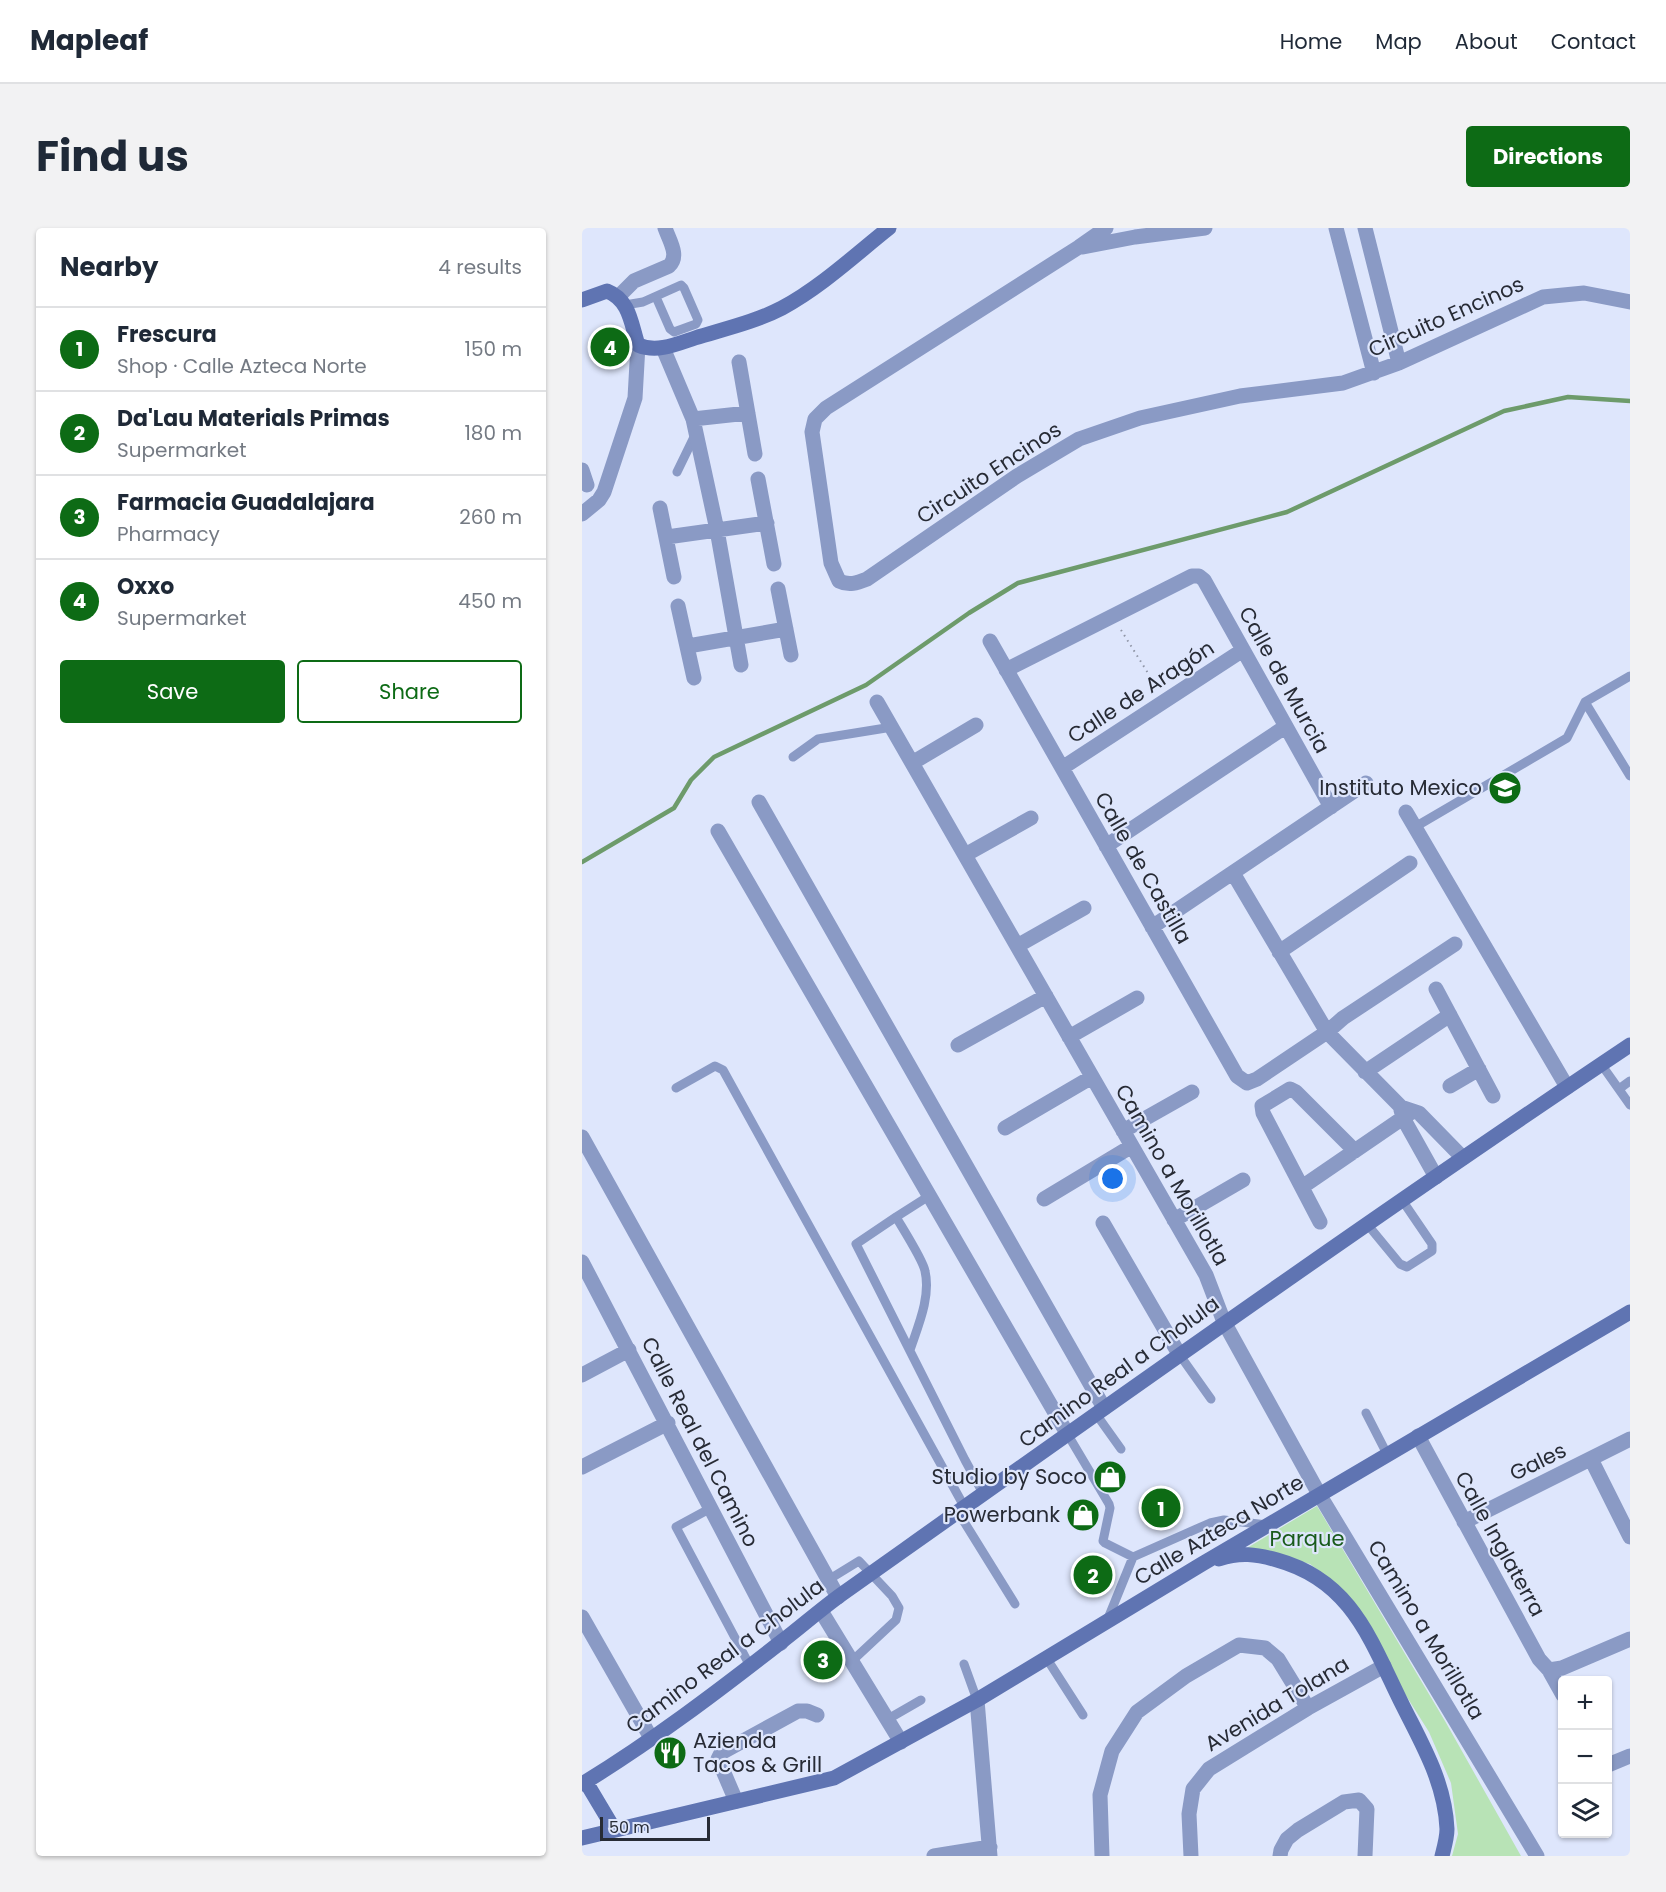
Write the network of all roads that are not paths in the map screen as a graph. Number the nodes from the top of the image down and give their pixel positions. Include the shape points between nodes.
1 (665, 228) edge
2 (889, 228) edge
3 (1106, 228) edge
4 (1205, 228) edge
5 (1336, 228) edge
6 (1365, 228) edge
7 (1079, 247) junction
8 (656, 297) junction
9 (582, 300) edge
10 (622, 300) junction
11 (1630, 302) edge
12 (638, 345) junction
13 (663, 348) junction
14 (739, 362) dead end
15 (1399, 363) junction
16 (1374, 373) junction
17 (748, 413) junction
18 (694, 426) junction
19 (755, 454) dead end
20 (677, 472) dead end
21 (758, 479) dead end
22 (660, 508) dead end
23 (582, 514) edge
24 (767, 523) junction
25 (717, 530) junction
26 (667, 537) junction
27 (774, 564) dead end
28 (674, 577) dead end
29 (778, 589) dead end
30 (678, 606) dead end
31 (786, 629) junction
32 (736, 637) junction
33 (990, 641) dead end
34 (688, 646) junction
35 (1243, 650) junction
36 (790, 655) dead end
37 (741, 665) dead end
38 (1006, 670) junction
39 (1630, 676) edge
40 (694, 678) dead end
41 (877, 702) dead end
42 (1585, 702) junction
43 (976, 725) dead end
44 (891, 727) junction
45 (1285, 727) junction
46 (793, 757) dead end
47 (912, 763) junction
48 (1062, 768) junction
49 (1630, 776) edge
50 (1366, 783) dead end
51 (759, 801) dead end
52 (1330, 807) junction
53 (1406, 812) dead end
54 (1031, 818) dead end
55 (1415, 827) junction
56 (718, 831) dead end
57 (1106, 846) junction
58 (965, 855) junction
59 (1410, 863) dead end
60 (1233, 873) junction
61 (1084, 908) dead end
62 (1152, 927) junction
63 (1455, 944) dead end
64 (1017, 946) junction
65 (1279, 952) junction
66 (1436, 989) dead end
67 (1046, 996) junction
68 (1137, 998) dead end
69 (1450, 1016) junction
70 (1327, 1032) junction
71 (1069, 1037) junction
72 (958, 1045) dead end
73 (1630, 1045) edge
74 (1601, 1064) junction
75 (1479, 1069) junction
76 (1365, 1072) junction
77 (1092, 1077) junction
78 (1630, 1081) edge
79 (1450, 1086) dead end
80 (1567, 1087) junction
81 (676, 1088) dead end
82 (1619, 1089) junction
83 (1192, 1092) dead end
84 (1493, 1096) dead end
85 (1630, 1105) edge
86 (1406, 1112) junction
87 (1429, 1125) junction
88 (1005, 1128) dead end
89 (1123, 1131) junction
90 (1414, 1136) junction
91 (582, 1137) edge
92 (1132, 1146) junction
93 (1354, 1151) junction
94 (1463, 1158) junction
95 (1436, 1177) junction
96 (1243, 1180) dead end
97 (1302, 1186) junction
98 (930, 1196) junction
99 (1044, 1199) dead end
100 (1402, 1200) junction
101 (896, 1217) junction
102 (1174, 1220) junction
103 (1320, 1222) dead end
104 (1104, 1223) dead end
105 (1367, 1224) junction
106 (583, 1268) edge
107 (1630, 1312) edge
108 (1224, 1322) junction
109 (629, 1350) junction
110 (910, 1350) junction
111 (1179, 1354) junction
112 (582, 1375) edge
113 (1211, 1399) dead end
114 (1100, 1411) junction
115 (1366, 1413) dead end
116 (668, 1423) junction
117 (1068, 1435) junction
118 (1418, 1436) junction
119 (1630, 1439) edge
120 (1121, 1449) dead end
121 (1387, 1454) junction
122 (1591, 1459) junction
123 (582, 1467) edge
124 (984, 1494) junction
125 (1319, 1494) junction
126 (711, 1508) junction
127 (962, 1510) junction
128 (1464, 1522) junction
129 (1269, 1525) junction
130 (1630, 1537) edge
131 (1133, 1557) junction
132 (1202, 1564) junction
133 (872, 1573) junction
134 (828, 1580) junction
135 (838, 1597) junction
136 (1015, 1604) dead end
137 (821, 1611) junction
138 (582, 1617) edge
139 (1106, 1623) junction
140 (1630, 1639) edge
141 (780, 1643) junction
142 (1047, 1659) junction
143 (852, 1661) junction
144 (964, 1664) dead end
145 (750, 1666) junction
146 (1384, 1666) junction
147 (1549, 1670) junction
148 (1558, 1686) edge
149 (977, 1700) junction
150 (921, 1701) dead end
151 (1308, 1708) junction
152 (817, 1715) dead end
153 (1083, 1715) dead end
154 (888, 1719) junction
155 (651, 1738) junction
156 (902, 1742) junction
157 (1630, 1756) edge
158 (1612, 1763) edge
159 (584, 1783) edge
160 (736, 1801) junction
161 (614, 1829) junction
162 (582, 1838) edge
163 (990, 1851) edge
164 (934, 1856) edge
165 (1102, 1856) edge
166 (1191, 1856) edge
167 (1280, 1856) edge
168 (1365, 1856) edge
169 (1442, 1856) edge
170 (1537, 1856) edge

1 - 10 street via 675,255 673,262 634,281
2 - 13 main road via 781,309
3 - 7 street, Circuito Encinos
4 - 7 street, Circuito Encinos
5 - 16 street
6 - 15 street
7 - 16 street, Circuito Encinos via 815,419 812,432 831,563 839,581 856,584 867,579 1017,476 1079,439 1140,418 1240,396 1343,383
8 - 8 lane via 681,285 698,320 696,324 674,332
8 - 10 lane
9 - 10 main road via 607,291
10 - 12 main road
11 - 15 street, Circuito Encinos via 1584,293 1543,297
12 - 13 main road
12 - 23 street via 632,409 604,492
13 - 18 street
14 - 17 street
15 - 16 street, Circuito Encinos
17 - 18 street
17 - 19 street
18 - 20 lane
18 - 25 street
21 - 24 street
22 - 26 street
24 - 25 street
24 - 27 street
25 - 26 street
25 - 32 street
26 - 28 street
29 - 31 street
30 - 34 street
31 - 32 street
31 - 36 street
32 - 34 street
32 - 37 street
33 - 38 street, Calle de Castilla
34 - 40 street
35 - 38 street, Calle de Murcia via 1204,580 1192,576
35 - 45 street, Calle de Murcia
35 - 48 street, Calle de Aragón
38 - 48 street, Calle de Castilla
39 - 42 lane
41 - 44 street, Camino a Morillotla
42 - 49 lane
42 - 55 lane via 1567,738
43 - 47 street
44 - 46 lane via 818,739
44 - 47 street, Camino a Morillotla
45 - 52 street, Calle de Murcia
45 - 57 street
47 - 58 street, Camino a Morillotla
48 - 57 street, Calle de Castilla
50 - 52 street
51 - 114 street
52 - 60 street
53 - 55 street
54 - 58 street
55 - 80 street
56 - 98 street
57 - 62 street, Calle de Castilla
58 - 64 street, Camino a Morillotla
59 - 65 street
60 - 62 street
60 - 65 street
61 - 64 street
62 - 70 street, Calle de Castilla via 1237,1076 1247,1083
63 - 70 street
64 - 67 street, Camino a Morillotla
65 - 70 street
66 - 69 street
67 - 71 street, Camino a Morillotla
67 - 72 street
68 - 71 street
69 - 75 street
69 - 76 street
70 - 76 street
71 - 77 street, Camino a Morillotla
73 - 74 main road, Camino Real a Cholula
74 - 80 main road, Camino Real a Cholula
74 - 82 lane
75 - 79 street
75 - 84 street
76 - 86 street
77 - 88 street
77 - 89 street, Camino a Morillotla
78 - 82 lane
80 - 94 main road, Camino Real a Cholula
81 - 127 lane via 715,1066 723,1070
82 - 85 lane
83 - 89 street
86 - 87 street via 1419,1113
86 - 90 street
86 - 93 street
87 - 90 street
87 - 94 street
89 - 92 street, Camino a Morillotla
90 - 95 street
91 - 134 street
92 - 99 street
92 - 102 street, Camino a Morillotla
93 - 97 street
93 - 97 street via 1296,1092 1290,1089 1267,1102 1262,1106 1263,1113
94 - 95 main road, Camino Real a Cholula
95 - 100 main road, Camino Real a Cholula
96 - 102 street
97 - 103 street
98 - 101 lane
98 - 117 street
100 - 105 main road, Camino Real a Cholula
100 - 105 lane via 1432,1244 1432,1251 1407,1267 1400,1264
101 - 110 lane via 925,1271 923,1312
101 - 110 lane via 856,1244
102 - 108 street, Camino a Morillotla via 1206,1275
104 - 111 street
105 - 108 main road, Camino Real a Cholula
106 - 109 street, Calle Real del Camino
107 - 118 main road, Calle Azteca Norte
108 - 111 main road, Camino Real a Cholula
108 - 125 street, Camino a Morillotla
109 - 112 street
109 - 116 street, Calle Real del Camino
110 - 124 lane
111 - 113 lane
111 - 114 main road, Camino Real a Cholula
114 - 117 main road, Camino Real a Cholula
114 - 120 lane
115 - 121 lane
116 - 123 street
116 - 126 street, Calle Real del Camino
117 - 124 main road, Camino Real a Cholula
117 - 131 lane via 1109,1504 1103,1541
118 - 121 main road, Calle Azteca Norte
118 - 128 street, Calle Inglaterra
119 - 122 street, Gales
121 - 125 main road, Calle Azteca Norte
122 - 128 street, Gales
122 - 130 street
124 - 127 main road, Camino Real a Cholula
125 - 129 main road, Calle Azteca Norte
125 - 170 street, Camino a Morillotla
126 - 141 street, Calle Real del Camino
126 - 145 lane via 676,1527
127 - 133 main road, Camino Real a Cholula
127 - 136 lane
128 - 147 street, Calle Inglaterra via 1539,1659
129 - 131 lane via 1210,1522
129 - 132 main road, Calle Azteca Norte
131 - 139 lane
132 - 139 main road, Calle Azteca Norte
132 - 146 main road via 1245,1553 1311,1572 1334,1590 1359,1620
133 - 134 lane via 859,1561
133 - 135 main road, Camino Real a Cholula
133 - 143 lane via 892,1596 899,1613
134 - 135 street
135 - 137 main road, Camino Real a Cholula
137 - 141 main road, Camino Real a Cholula
137 - 143 street
138 - 155 street
139 - 142 main road, Calle Azteca Norte
140 - 147 street
141 - 145 main road, Camino Real a Cholula
142 - 149 main road, Calle Azteca Norte
142 - 153 lane
143 - 154 street
144 - 149 lane
145 - 155 main road, Camino Real a Cholula
146 - 151 street, Avenida Tolana
146 - 169 main road via 1442,1791 1448,1831
147 - 148 street, Calle Inglaterra
149 - 156 main road, Calle Azteca Norte
149 - 163 street
150 - 154 lane
151 - 165 street via 1278,1659 1265,1648 1239,1645 1186,1676 1137,1712 1112,1751 1100,1795
151 - 166 street, Avenida Tolana via 1209,1769 1193,1789 1189,1814
152 - 160 street via 798,1711 721,1753 718,1760
154 - 156 street
155 - 159 main road, Camino Real a Cholula
156 - 160 main road, Calle Azteca Norte via 834,1778
157 - 158 street
159 - 161 main road
160 - 161 main road, Calle Azteca Norte
161 - 162 main road, Calle Azteca Norte
163 - 164 street
167 - 168 street via 1287,1839 1298,1830 1344,1802 1359,1800 1367,1809

